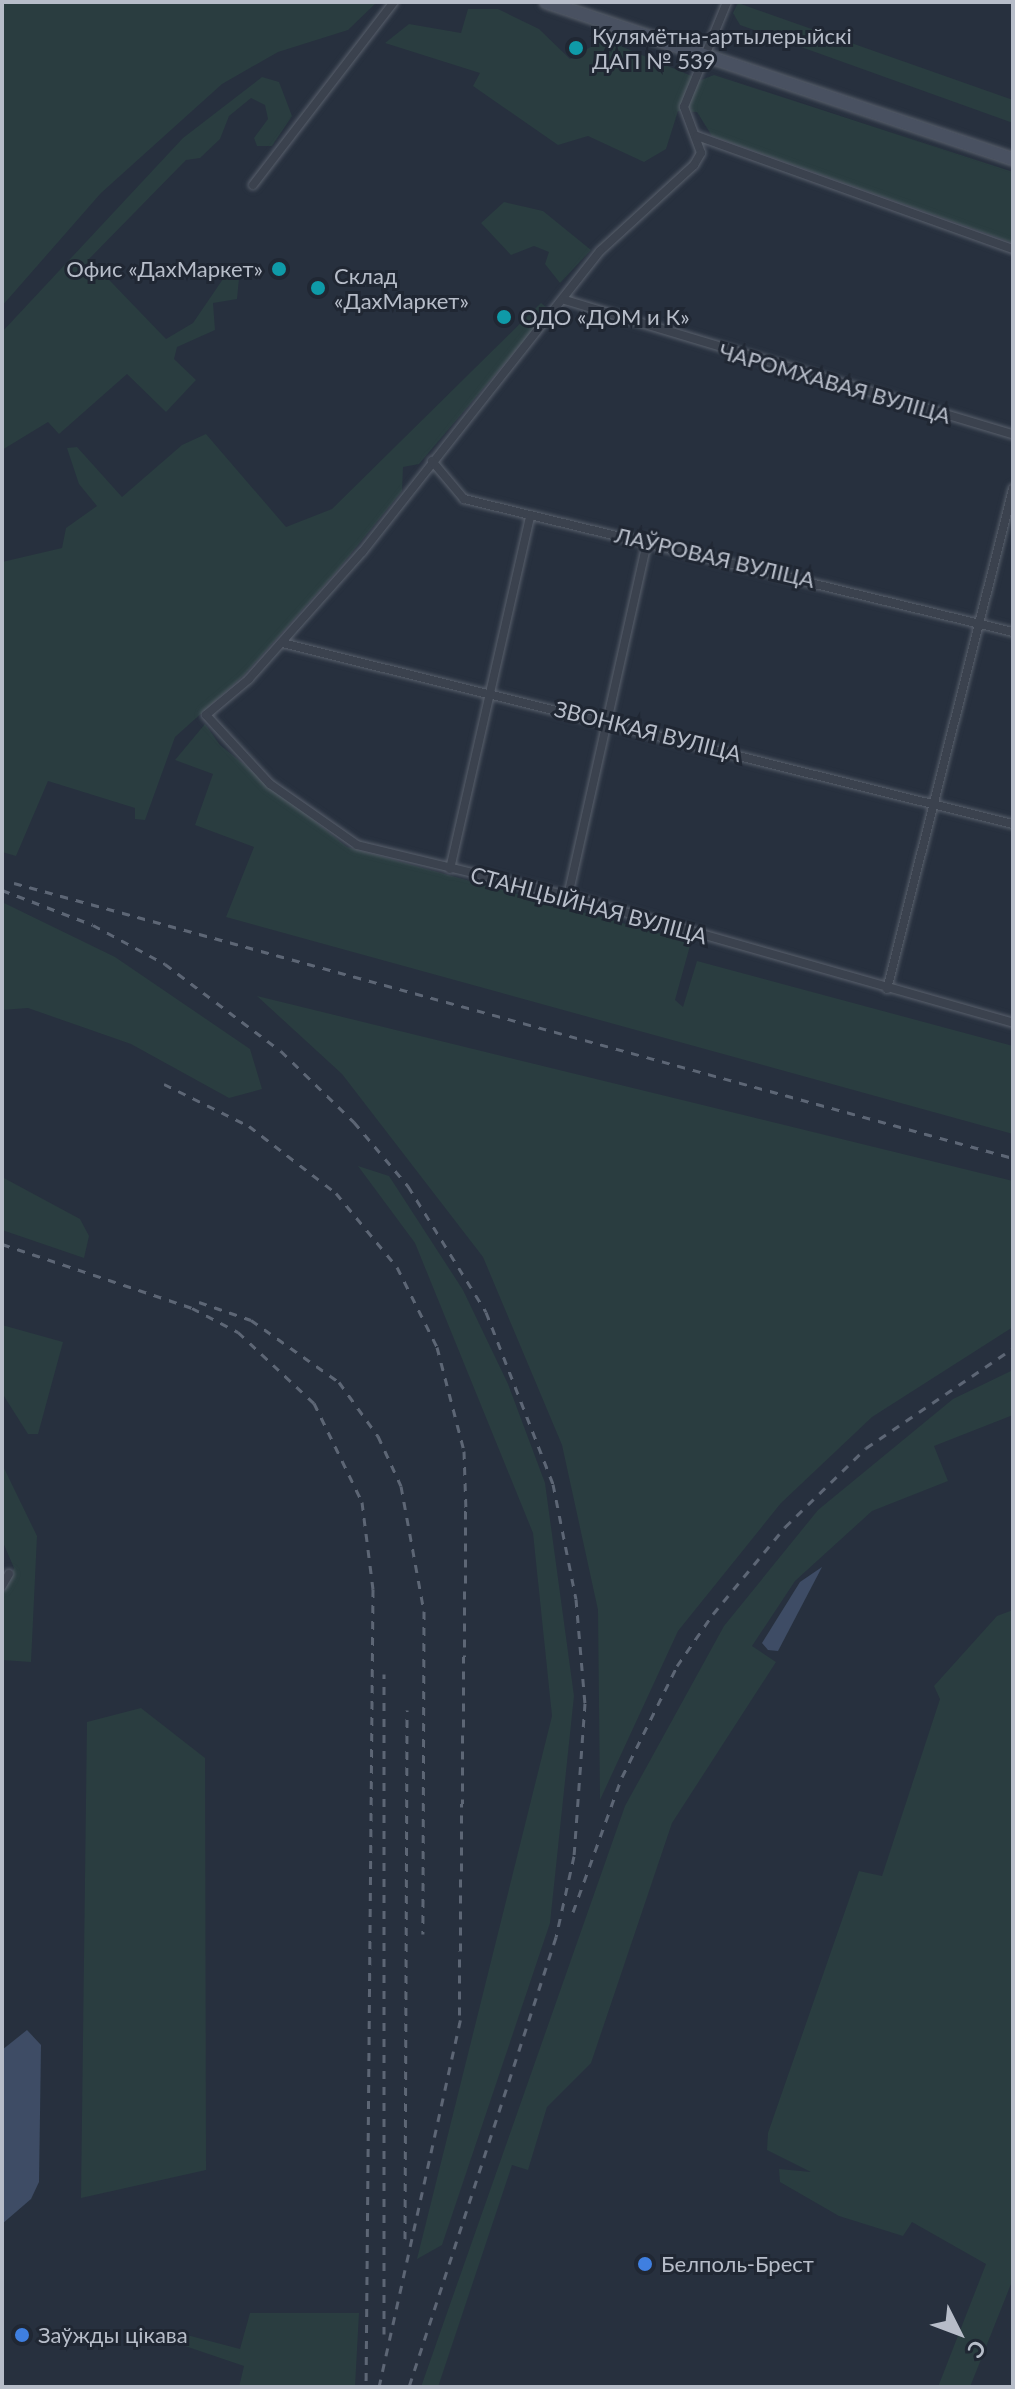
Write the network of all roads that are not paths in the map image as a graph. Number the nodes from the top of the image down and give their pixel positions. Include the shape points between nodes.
1 (394, 2) edge
2 (546, 2) edge
3 (727, 2) edge
4 (701, 56) junction
5 (697, 136) junction
6 (1013, 159) edge
7 (253, 185) dead end
8 (1013, 249) edge
9 (565, 300) junction
10 (1013, 434) edge
11 (432, 461) junction
12 (1013, 489) edge
13 (530, 518) junction
14 (648, 539) junction
15 (978, 622) junction
16 (1013, 632) edge
17 (282, 643) junction
18 (491, 691) junction
19 (605, 722) junction
20 (932, 800) junction
21 (1013, 824) edge
22 (450, 869) junction
23 (568, 896) junction
24 (887, 989) junction
25 (1013, 1023) edge
26 (9, 1574) dead end
27 (2, 1586) edge

1 - 7 street
2 - 4 main road
3 - 4 street
4 - 5 street via 684,107
4 - 6 main road
5 - 8 street
5 - 9 street via 694,165 600,251
9 - 10 street, ЧАРОМХАВАЯ ВУЛІЦА
9 - 11 street
11 - 13 street, ЛАЎРОВАЯ ВУЛІЦА via 464,499
11 - 17 street
12 - 15 street
13 - 14 street, ЛАЎРОВАЯ ВУЛІЦА
13 - 18 street
14 - 15 street, ЛАЎРОВАЯ ВУЛІЦА
14 - 19 street
15 - 16 street, ЛАЎРОВАЯ ВУЛІЦА
15 - 20 street
17 - 18 street, ЗВОНКАЯ ВУЛІЦА
17 - 22 street, СТАНЦЫЙНАЯ ВУЛІЦА via 206,715 270,784 339,835
18 - 19 street, ЗВОНКАЯ ВУЛІЦА
18 - 22 street
19 - 20 street, ЗВОНКАЯ ВУЛІЦА
19 - 23 street
20 - 21 street, ЗВОНКАЯ ВУЛІЦА
20 - 24 street
22 - 23 street, СТАНЦЫЙНАЯ ВУЛІЦА
23 - 24 street, СТАНЦЫЙНАЯ ВУЛІЦА
24 - 25 street, СТАНЦЫЙНАЯ ВУЛІЦА
26 - 27 street

